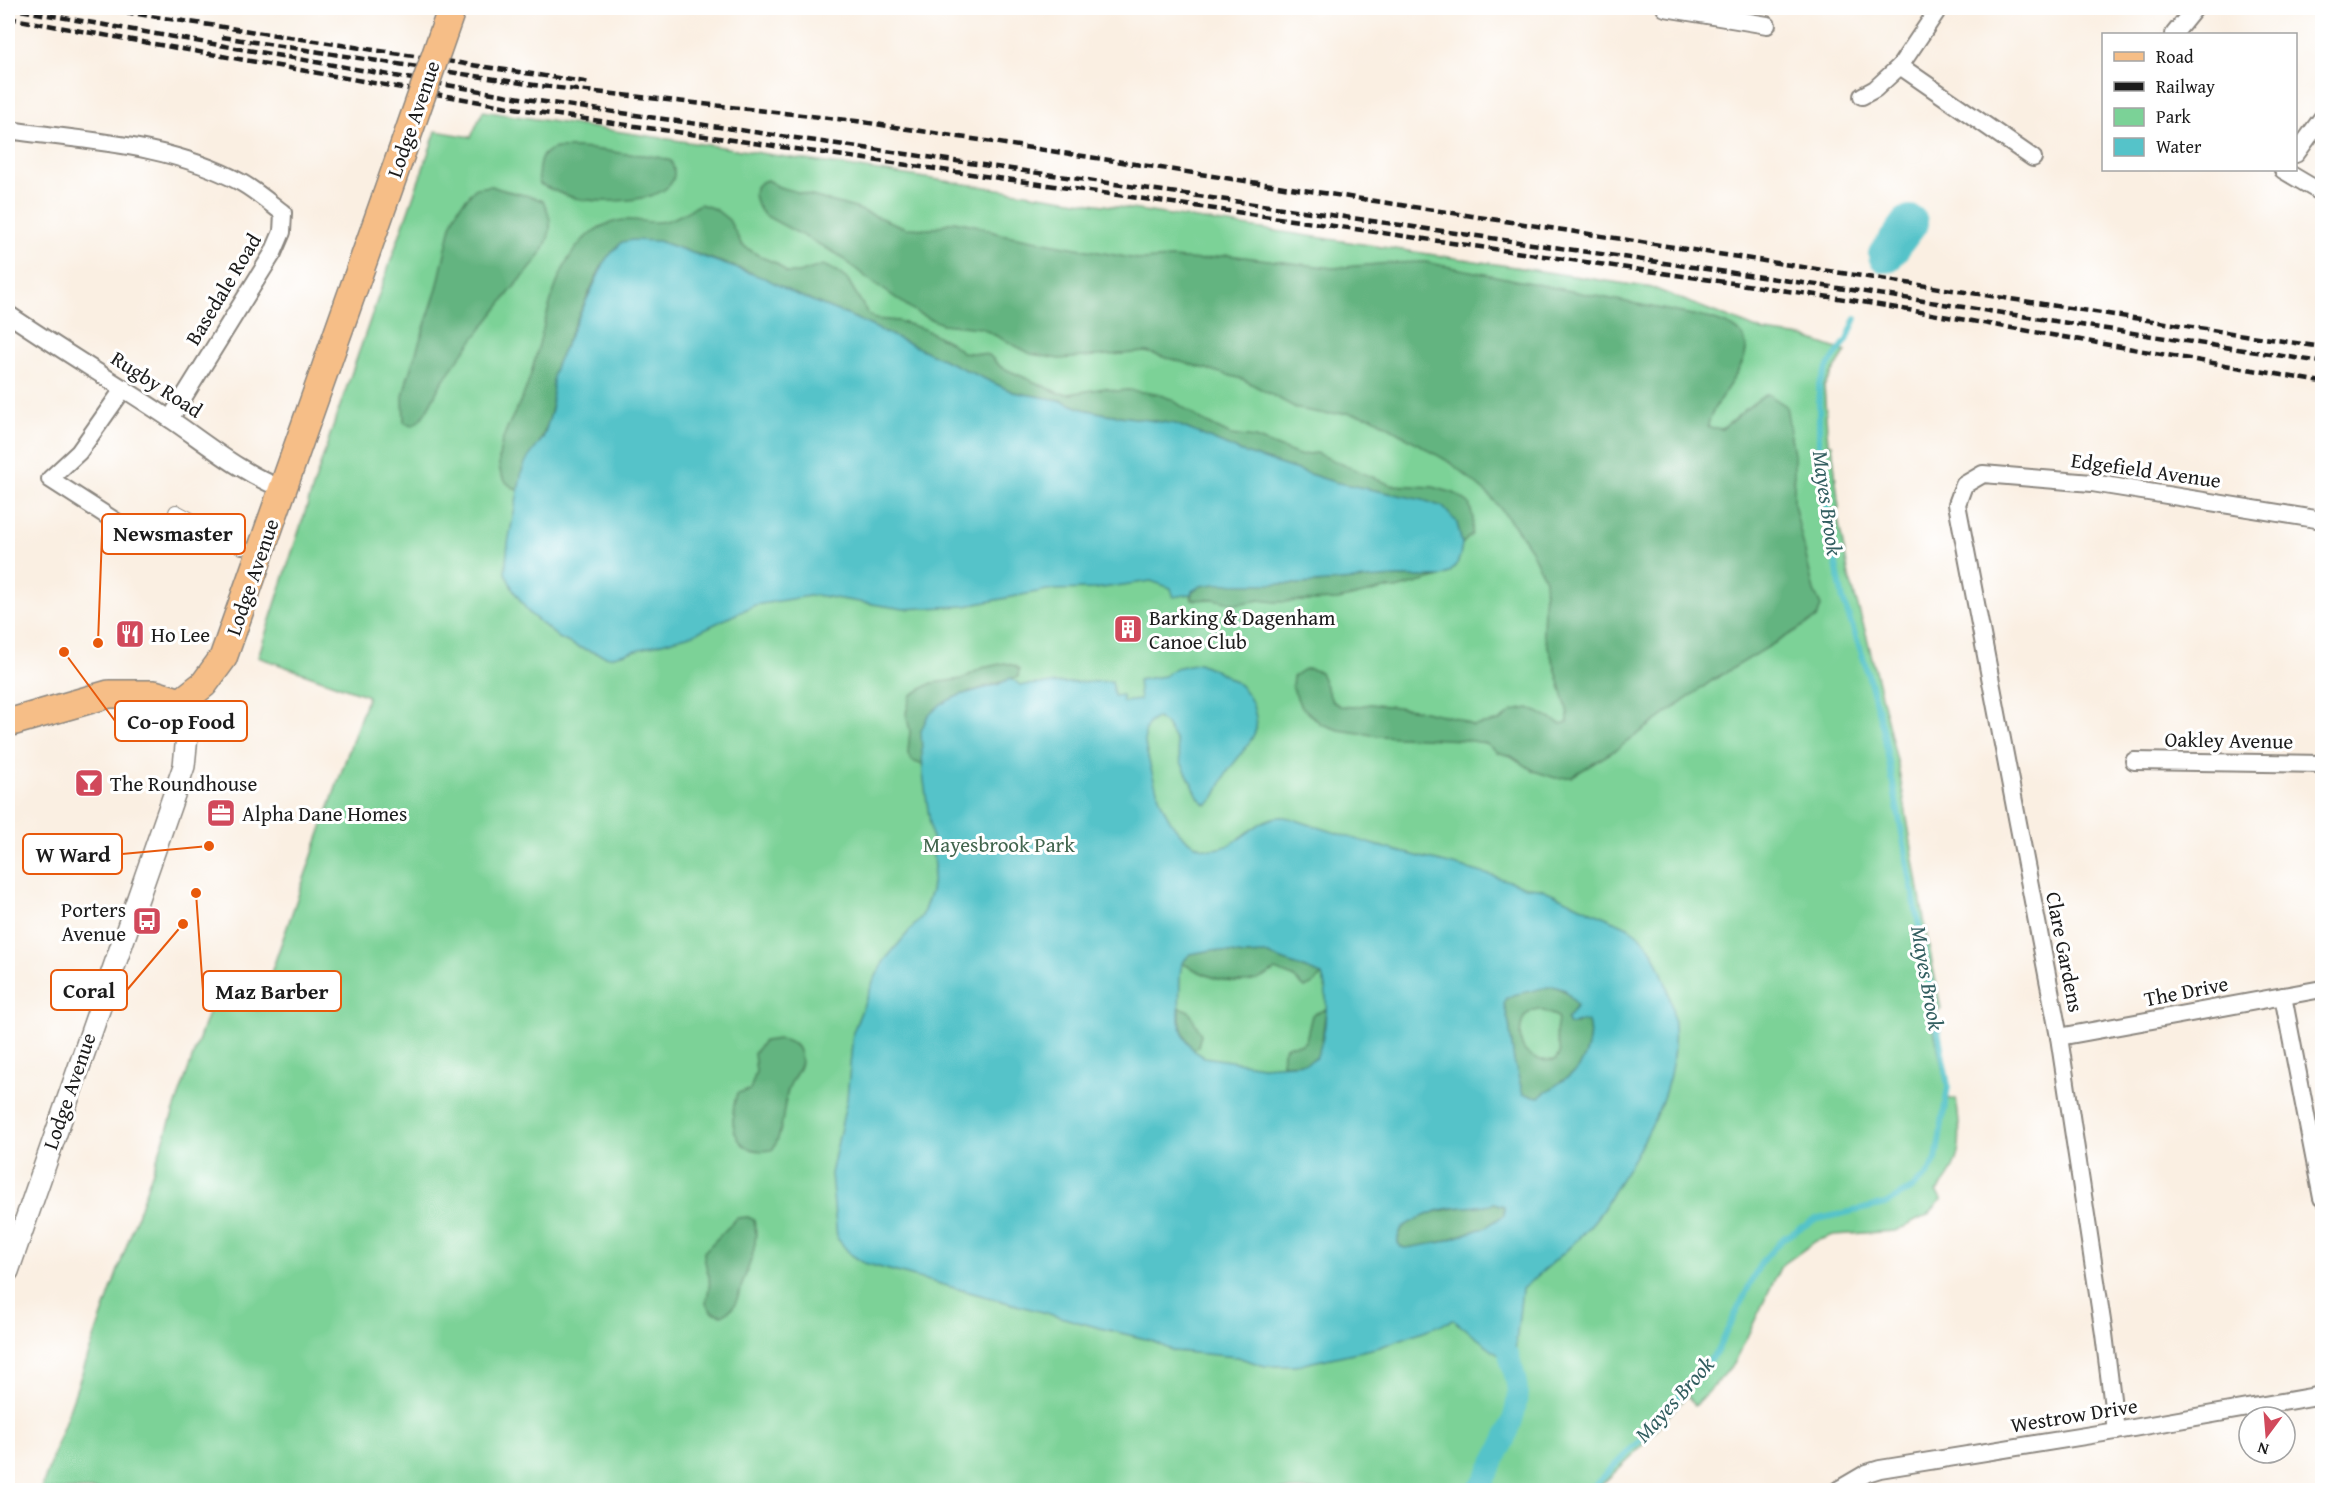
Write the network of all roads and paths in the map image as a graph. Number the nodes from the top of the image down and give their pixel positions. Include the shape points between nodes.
1 (452, 8) edge
2 (1665, 8) edge
3 (1939, 8) edge
4 (2195, 8) edge
5 (1767, 25) dead end
6 (2175, 33) edge
7 (1900, 66) junction
8 (1862, 96) dead end
9 (2322, 118) edge
10 (8, 130) edge
11 (2297, 151) edge
12 (2033, 158) dead end
13 (2285, 171) edge
14 (2322, 193) edge
15 (8, 316) edge
16 (124, 388) junction
17 (170, 419) junction
18 (1964, 485) joint
19 (283, 489) junction
20 (176, 512) dead end
21 (2322, 520) edge
22 (142, 539) dead end
23 (242, 547) dead end
24 (181, 702) junction
25 (8, 723) edge
26 (2134, 761) dead end
27 (2322, 764) edge
28 (2322, 989) edge
29 (2283, 996) junction
30 (2059, 1037) junction
31 (2322, 1198) edge
32 (8, 1271) edge
33 (2322, 1395) edge
34 (2116, 1431) junction
35 (1838, 1491) edge

1 - 19 main road, Lodge Avenue, bridge
2 - 5 street
3 - 7 street
4 - 6 street
7 - 8 street
7 - 12 street
9 - 11 street
10 - 17 street, Basedale Road via 187,158 244,184 282,213 282,232 273,253
13 - 14 street
15 - 16 street, Rugby Road
16 - 17 street, Rugby Road
16 - 22 street via 79,452 50,479
17 - 19 street, Rugby Road via 233,463
18 - 21 street, Edgefield Avenue via 1983,474 2092,483
18 - 30 street, Clare Gardens via 1957,504
19 - 24 main road, Lodge Avenue via 223,658 204,684
20 - 23 street
24 - 25 main road via 154,694 109,694
24 - 32 street, Lodge Avenue via 188,726 184,766
26 - 27 street, Oakley Avenue
28 - 29 street, The Drive
29 - 30 street, The Drive
29 - 31 street
30 - 34 street, Clare Gardens
33 - 34 street, Westrow Drive
34 - 35 street, Westrow Drive via 1880,1469

